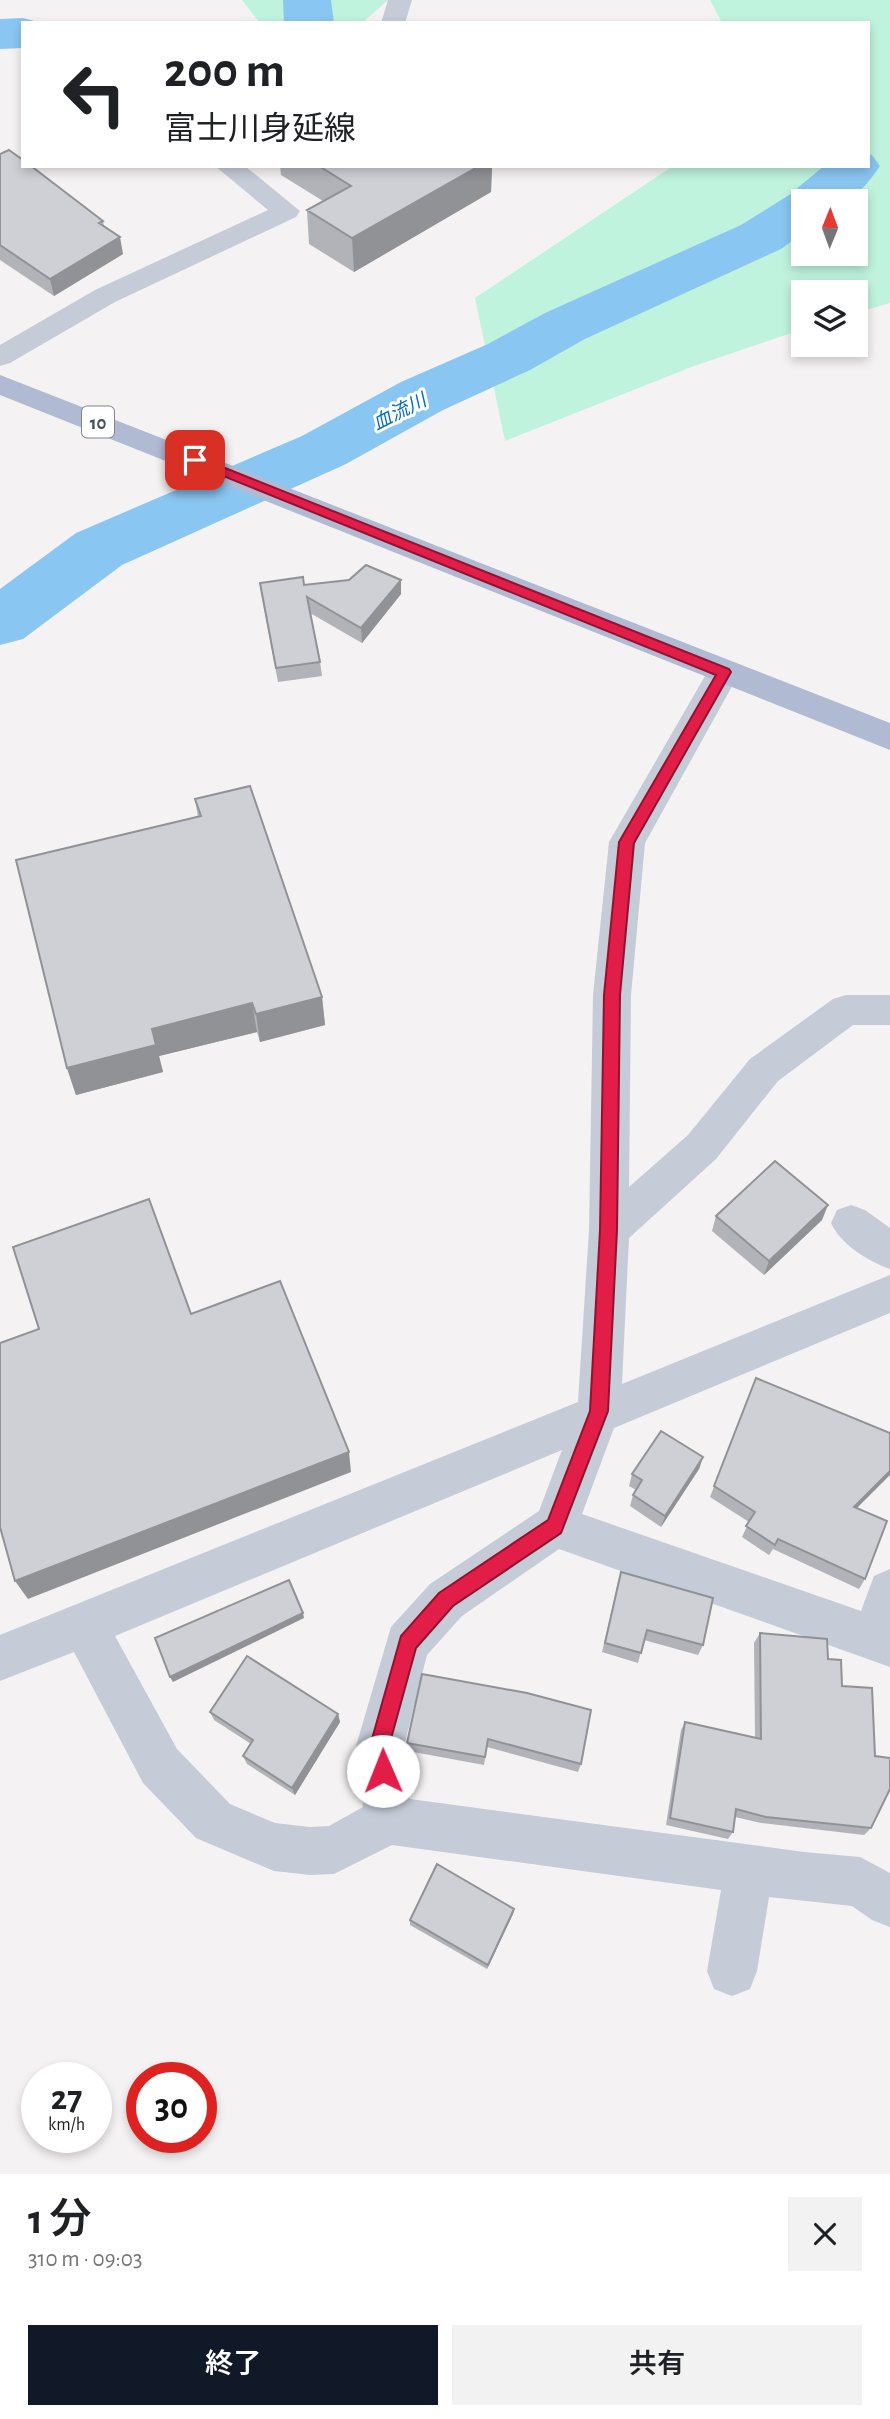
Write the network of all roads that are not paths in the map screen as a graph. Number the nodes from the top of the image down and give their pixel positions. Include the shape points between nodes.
1 (400, 0) edge
2 (394, 21) edge
3 (231, 168) edge
4 (3, 355) edge
5 (0, 384) edge
6 (724, 672) junction
7 (890, 737) edge
8 (890, 1010) edge
9 (851, 1223) dead end
10 (609, 1230) junction
11 (890, 1251) edge
12 (890, 1294) edge
13 (599, 1411) junction
14 (555, 1526) junction
15 (890, 1592) edge
16 (85, 1626) junction
17 (882, 1641) edge
18 (0, 1658) edge
19 (388, 1820) junction
20 (749, 1869) junction
21 (890, 1902) edge
22 (732, 1971) dead end

1 - 2 street
3 - 4 street via 287,211 105,296
5 - 6 main road, 10
6 - 7 main road, 10
6 - 10 street via 627,842 612,995
8 - 10 street via 846,1010 764,1070 702,1147
9 - 11 street
10 - 13 street
12 - 13 street
13 - 14 street
13 - 16 street
14 - 17 street
14 - 19 street via 446,1600 407,1643 380,1746
15 - 17 street
16 - 18 street
16 - 19 street via 160,1766 214,1821 274,1847 310,1851 334,1850
19 - 20 street
20 - 21 street via 860,1882
20 - 22 street

